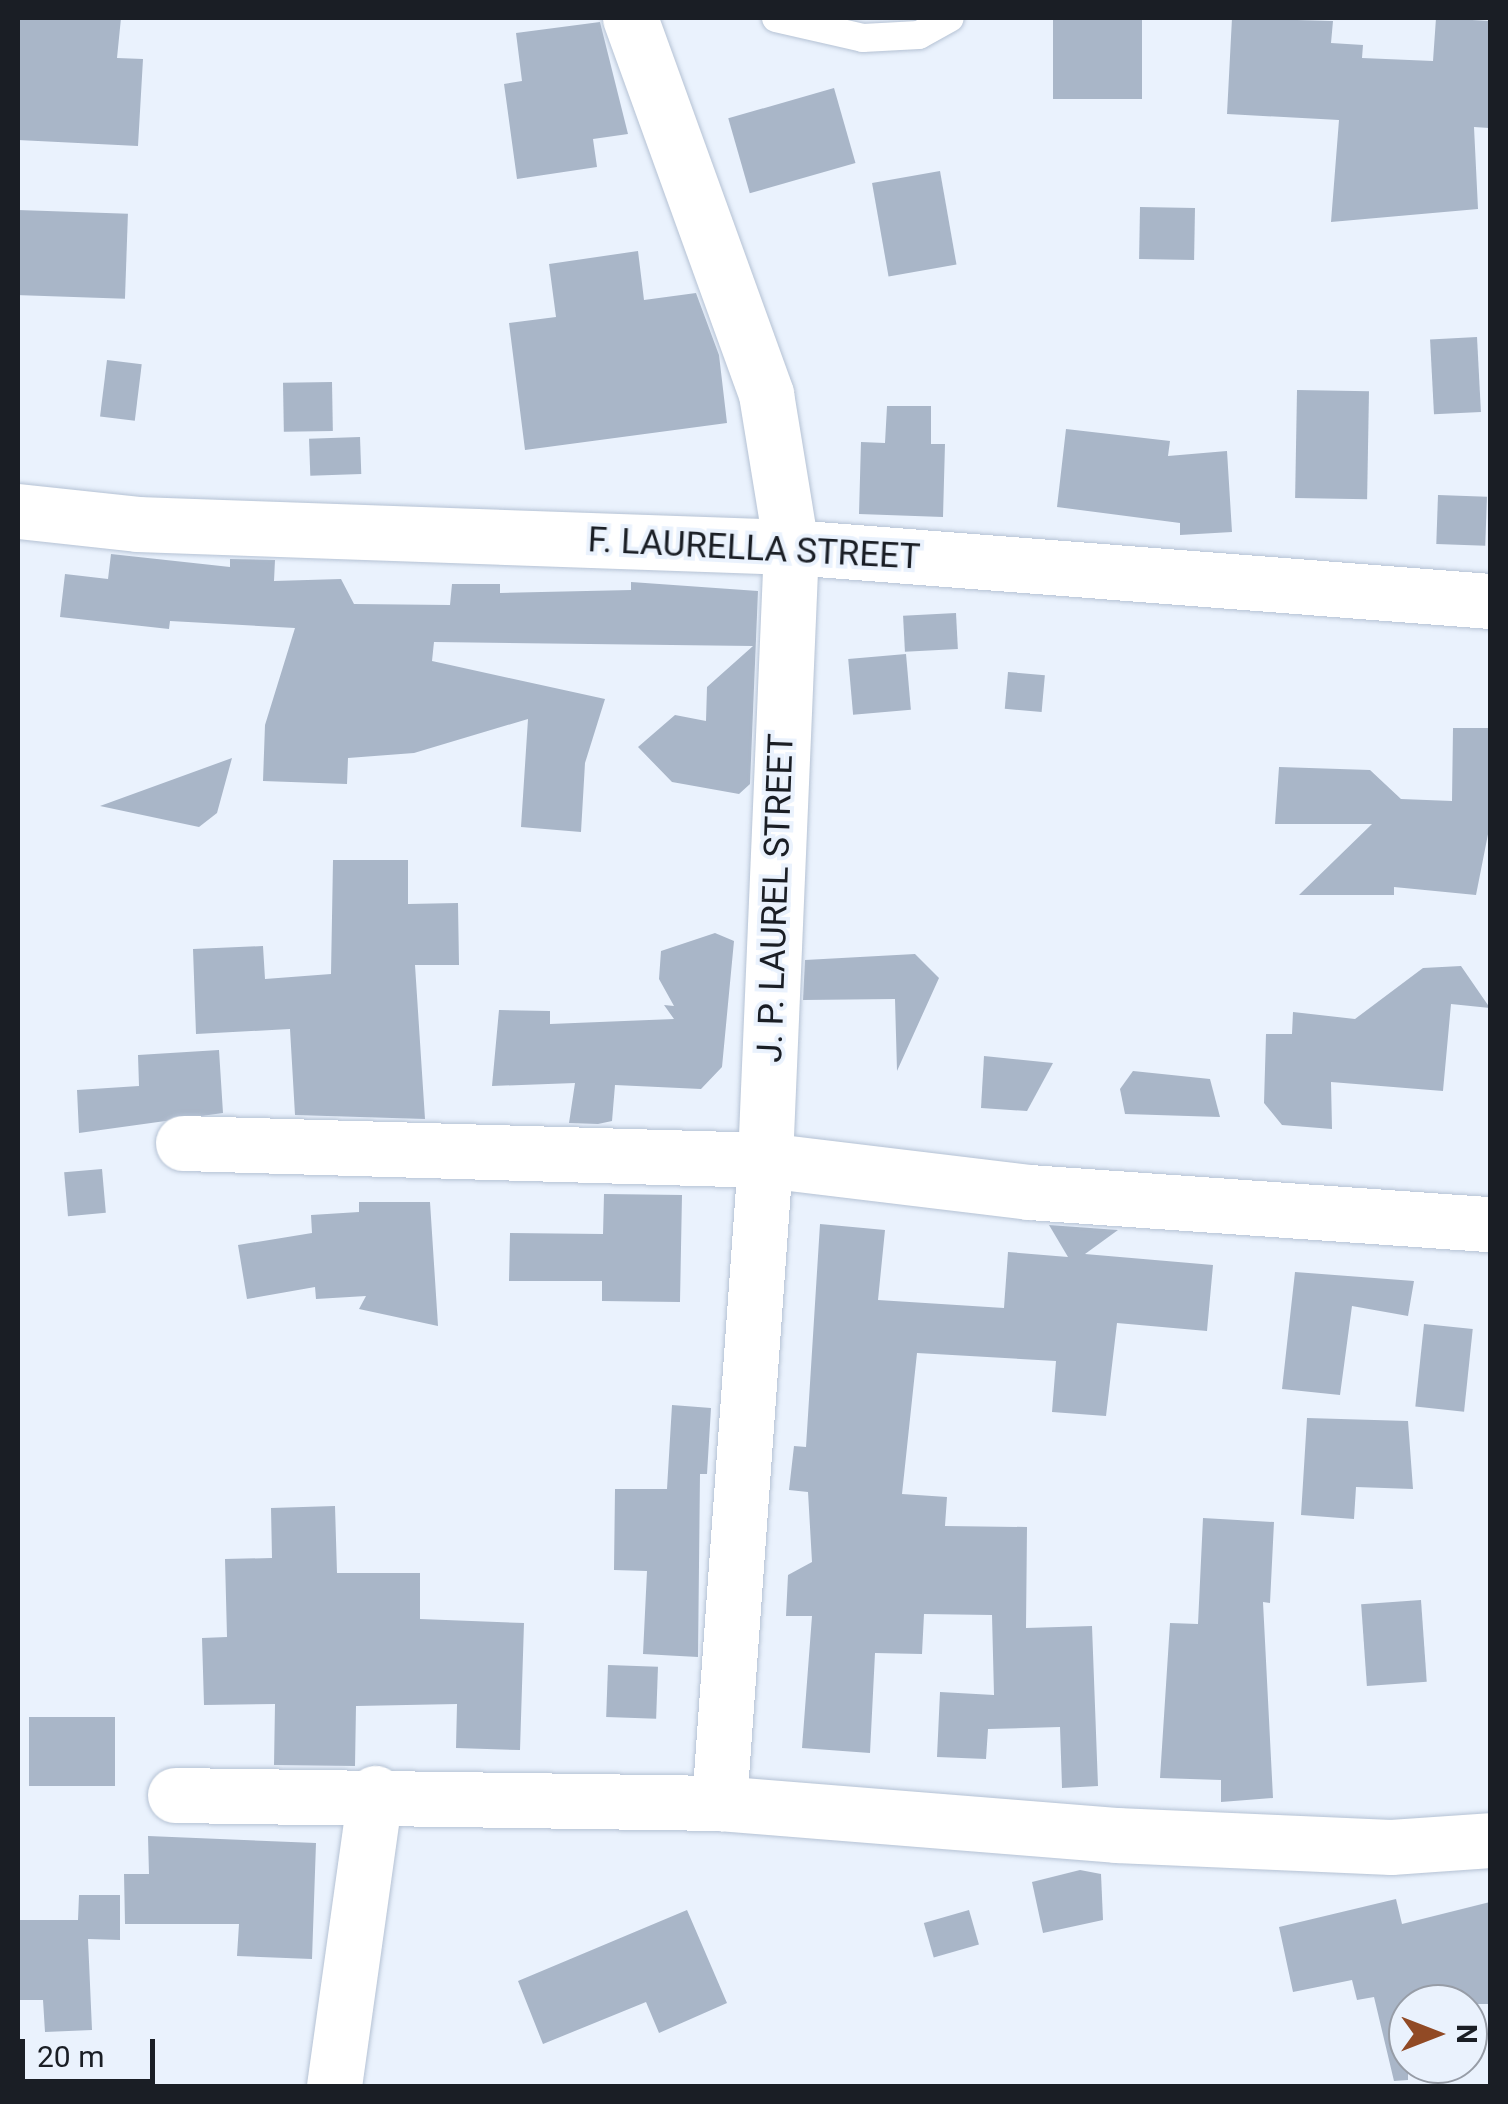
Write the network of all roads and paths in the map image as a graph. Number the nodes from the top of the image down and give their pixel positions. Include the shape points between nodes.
1 (630, 18) edge
2 (776, 18) edge
3 (950, 18) edge
4 (18, 511) edge
5 (791, 547) junction
6 (1490, 601) edge
7 (183, 1143) dead end
8 (766, 1160) junction
9 (1490, 1224) edge
10 (375, 1794) junction
11 (175, 1795) dead end
12 (718, 1803) junction
13 (1490, 1840) edge
14 (334, 2086) edge

1 - 5 street, J. P. LAUREL STREET via 766,394
2 - 3 lane via 863,38 918,36
4 - 5 street, F. LAURELLA STREET via 137,524
5 - 6 street, F. LAURELLA STREET
5 - 8 street, J. P. LAUREL STREET
7 - 8 street
8 - 9 street via 1029,1192
8 - 12 street, J. P. LAUREL STREET
10 - 11 street
10 - 12 street
10 - 14 street
12 - 13 street via 1136,1836 1391,1847

